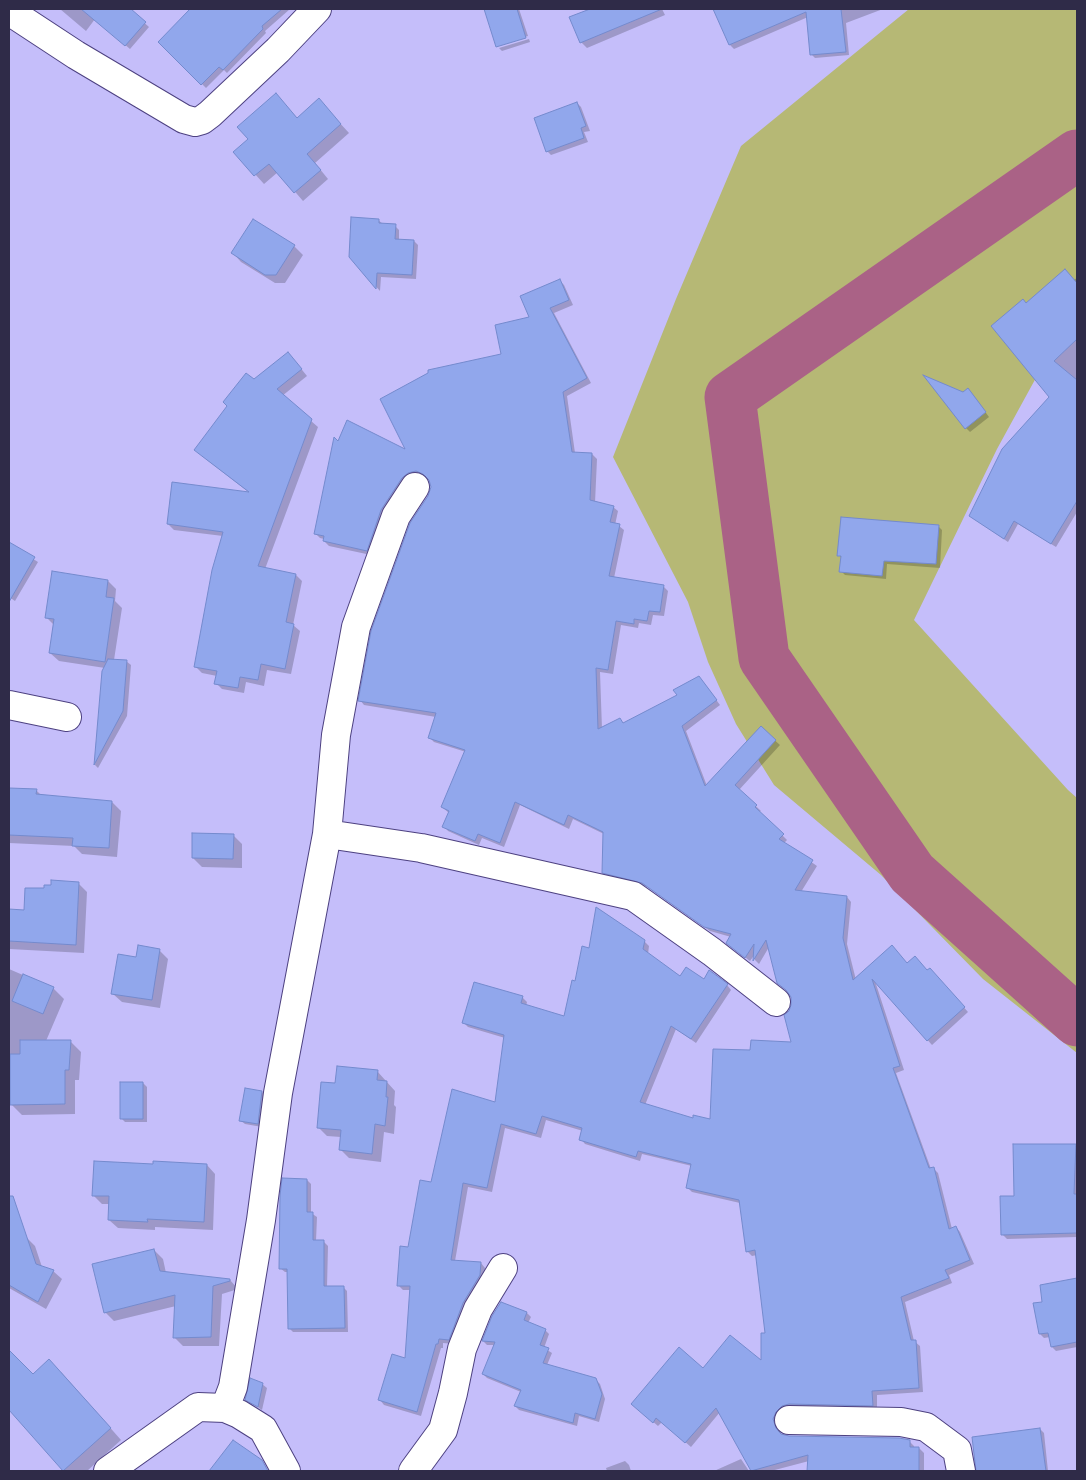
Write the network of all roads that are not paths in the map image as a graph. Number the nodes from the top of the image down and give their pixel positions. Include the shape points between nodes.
1 (317, 9) edge
2 (9, 11) edge
3 (415, 487) dead end
4 (9, 704) edge
5 (67, 717) dead end
6 (327, 834) junction
7 (776, 1002) dead end
8 (503, 1268) dead end
9 (224, 1408) junction
10 (789, 1420) dead end
11 (108, 1471) edge
12 (286, 1471) edge
13 (413, 1471) edge
14 (961, 1471) edge

1 - 2 street via 210,114 195,122 175,114 76,55
3 - 6 street via 396,516 356,627 336,735
4 - 5 street
6 - 7 street via 422,848 633,896
6 - 9 street via 278,1093 261,1220 232,1387
8 - 13 street via 478,1309 462,1349 443,1430
9 - 11 street via 198,1408
9 - 12 street via 263,1429
10 - 14 street via 902,1422 926,1427 957,1450

